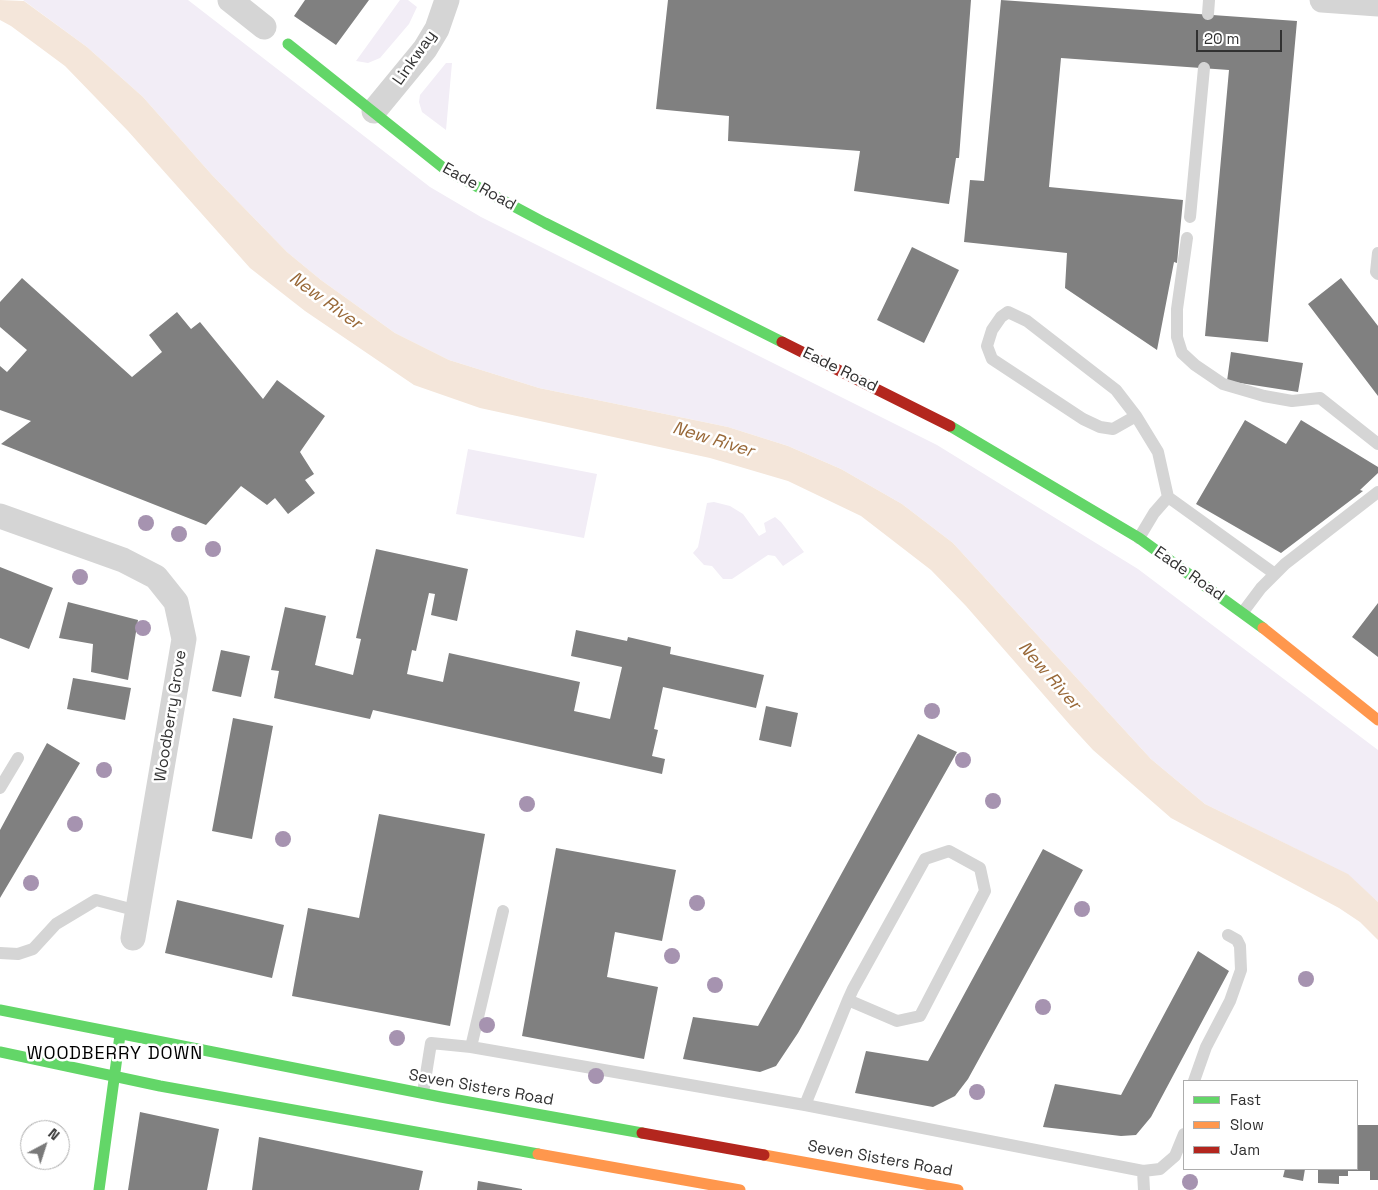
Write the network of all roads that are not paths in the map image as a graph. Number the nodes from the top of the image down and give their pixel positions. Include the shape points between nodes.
1 (230, 0) edge
2 (448, 0) edge
3 (1209, 0) edge
4 (1322, 0) edge
5 (1378, 4) edge
6 (1208, 14) dead end
7 (264, 27) dead end
8 (288, 44) dead end
9 (1204, 68) dead end
10 (374, 111) junction
11 (1190, 217) dead end
12 (1187, 238) dead end
13 (1378, 253) edge
14 (1378, 274) edge
15 (1136, 416) junction
16 (1378, 444) edge
17 (1378, 492) edge
18 (1168, 497) junction
19 (0, 516) edge
20 (1139, 538) junction
21 (1275, 574) junction
22 (1243, 612) junction
23 (1378, 720) edge
24 (18, 758) dead end
25 (0, 788) edge
26 (138, 911) junction
27 (503, 911) dead end
28 (1228, 935) dead end
29 (133, 938) dead end
30 (0, 953) edge
31 (848, 1000) junction
32 (0, 1010) edge
33 (120, 1035) junction
34 (471, 1047) junction
35 (0, 1052) edge
36 (116, 1078) junction
37 (1194, 1080) edge
38 (423, 1093) junction
39 (805, 1105) junction
40 (1183, 1136) edge
41 (1143, 1171) junction
42 (99, 1190) edge
43 (740, 1190) edge
44 (958, 1190) edge
45 (1144, 1190) edge

1 - 7 street
2 - 10 street, Linkway via 426,49
3 - 6 lane
4 - 5 street
8 - 10 main road, Eade Road
9 - 11 lane
10 - 20 main road, Eade Road via 446,170 970,436
12 - 16 lane via 1176,309 1177,337 1182,353 1223,384 1292,401 1320,398
13 - 14 lane
15 - 15 lane via 1116,390 1027,322 1008,312 992,330 986,346 992,359 1083,418 1100,427 1113,429
15 - 18 lane via 1158,452
17 - 21 lane via 1308,544
18 - 20 lane
18 - 21 lane
19 - 26 street, Woodberry Grove via 123,560 156,577 176,602 184,639
20 - 22 main road, Eade Road
21 - 22 lane
22 - 23 main road, Eade Road
24 - 25 lane
26 - 29 street, Woodberry Grove
26 - 30 lane via 96,900 56,924 33,949 18,954
27 - 34 lane
28 - 37 lane via 1240,946 1240,970 1230,1001 1206,1047
31 - 31 lane via 926,860 949,851 980,868 985,891 920,1016 897,1021
31 - 39 lane
32 - 33 main road, Seven Sisters Road
33 - 36 main road
33 - 38 main road, Seven Sisters Road
34 - 38 lane via 431,1043
34 - 39 lane
35 - 36 main road
36 - 42 main road
36 - 43 main road
38 - 44 main road, Seven Sisters Road
39 - 41 lane
40 - 41 lane via 1175,1156 1160,1169
41 - 45 lane

